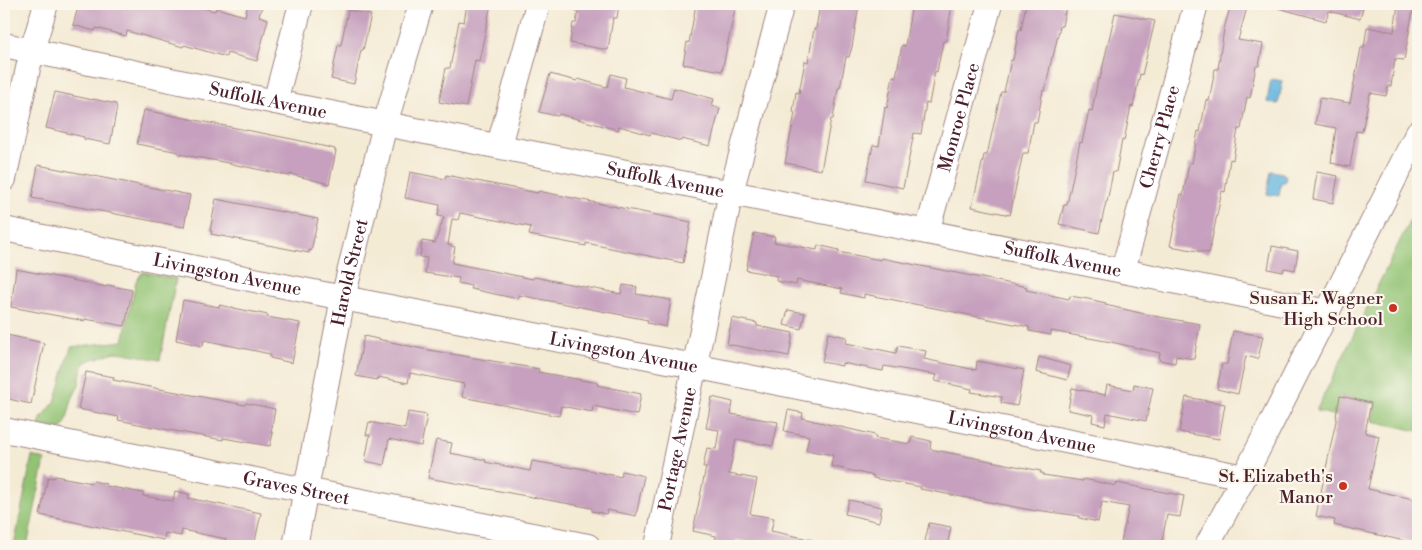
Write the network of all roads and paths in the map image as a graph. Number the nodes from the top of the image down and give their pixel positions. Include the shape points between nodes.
1 (46, 4) edge
2 (301, 4) edge
3 (420, 4) edge
4 (538, 4) edge
5 (782, 4) edge
6 (990, 4) edge
7 (1196, 4) edge
8 (4, 45) edge
9 (32, 50) junction
10 (275, 102) junction
11 (386, 124) junction
12 (1418, 132) edge
13 (499, 145) junction
14 (4, 179) edge
15 (731, 192) junction
16 (4, 229) edge
17 (927, 232) junction
18 (1123, 270) junction
19 (344, 298) junction
20 (1328, 312) junction
21 (694, 366) junction
22 (4, 430) edge
23 (1244, 477) junction
24 (306, 491) junction
25 (295, 546) edge
26 (588, 546) edge
27 (657, 546) edge
28 (1208, 546) edge

1 - 9 street
2 - 10 street
3 - 11 street, Harold Street
4 - 13 street
5 - 15 street, Portage Avenue
6 - 17 street, Monroe Place
7 - 18 street, Cherry Place
8 - 9 street, Suffolk Avenue
9 - 10 street, Suffolk Avenue
9 - 14 street
10 - 11 street, Suffolk Avenue
11 - 13 street, Suffolk Avenue
11 - 19 street, Harold Street
12 - 20 street
13 - 15 street, Suffolk Avenue
15 - 17 street, Suffolk Avenue
15 - 21 street, Portage Avenue
16 - 19 street, Livingston Avenue
17 - 18 street, Suffolk Avenue
18 - 20 street, Suffolk Avenue
19 - 21 street, Livingston Avenue
19 - 24 street, Harold Street
20 - 23 street
21 - 23 street, Livingston Avenue
21 - 27 street, Portage Avenue
22 - 24 street, Graves Street
23 - 28 street
24 - 25 street, Harold Street
24 - 26 street, Graves Street

